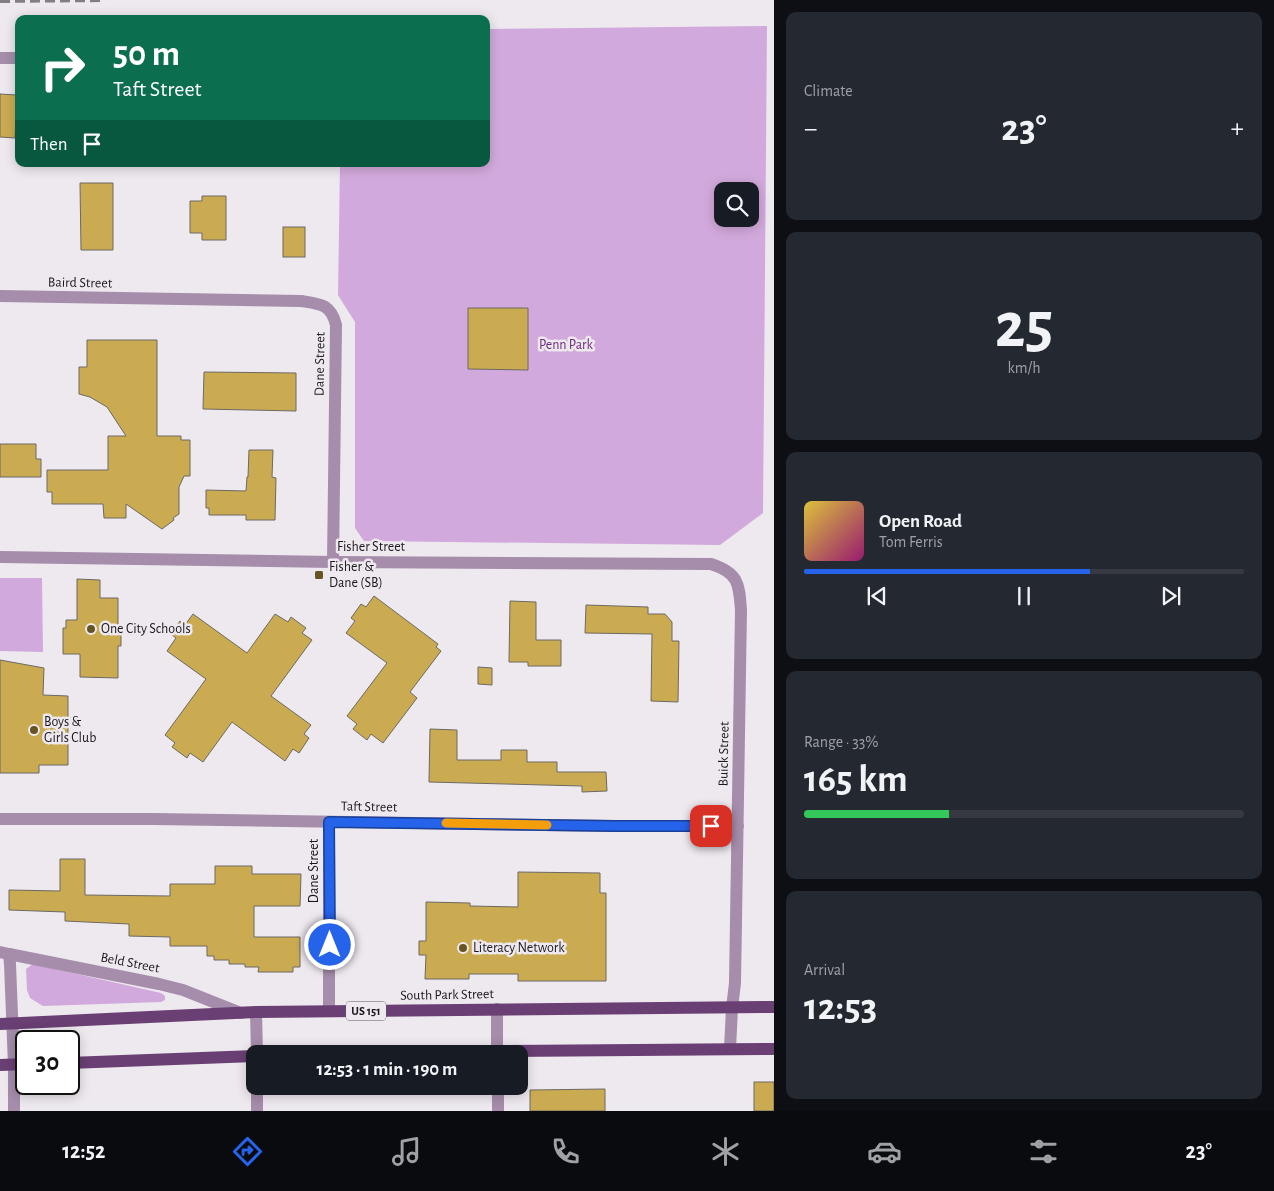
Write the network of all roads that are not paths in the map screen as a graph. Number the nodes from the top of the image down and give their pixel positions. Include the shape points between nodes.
1 (0, 58) edge
2 (15, 58) edge
3 (0, 296) edge
4 (159, 299) joint
5 (0, 557) edge
6 (333, 562) junction
7 (736, 580) joint
8 (0, 818) edge
9 (329, 822) junction
10 (738, 826) junction
11 (4, 953) edge
12 (774, 1007) edge
13 (732, 1008) junction
14 (497, 1009) junction
15 (330, 1011) junction
16 (256, 1012) junction
17 (241, 1013) junction
18 (6, 1023) edge
19 (256, 1045) edge
20 (497, 1045) edge
21 (774, 1048) edge
22 (15, 1049) edge
23 (730, 1049) junction
24 (528, 1052) edge
25 (246, 1055) edge
26 (80, 1063) edge
27 (15, 1064) edge
28 (0, 1065) edge
29 (16, 1095) edge
30 (257, 1095) edge
31 (498, 1095) edge
32 (14, 1111) edge
33 (257, 1111) edge
34 (498, 1111) edge

1 - 2 street
3 - 4 street, Baird Street
4 - 6 street, Dane Street via 301,301 322,305 334,317
5 - 6 street, Fisher Street
6 - 7 street, Fisher Street via 711,564 721,567
7 - 10 street, Buick Street via 741,610
8 - 9 street, Taft Street
9 - 10 street, Taft Street
9 - 15 street, Dane Street
10 - 13 street, Buick Street
11 - 17 street, Beld Street via 183,990
11 - 18 street, Beld Street
12 - 13 main road, South Park Street / US 151
13 - 14 main road, South Park Street / US 151
13 - 23 street, Buick Street
14 - 15 main road, South Park Street / US 151
14 - 20 street
15 - 16 main road, South Park Street / US 151
16 - 17 main road, South Park Street / US 151
16 - 19 street
17 - 18 main road, South Park Street / US 151
18 - 22 street, Beld Street
21 - 23 main road
23 - 24 main road
25 - 26 main road
27 - 28 main road
29 - 32 street, Beld Street
30 - 33 street
31 - 34 street

